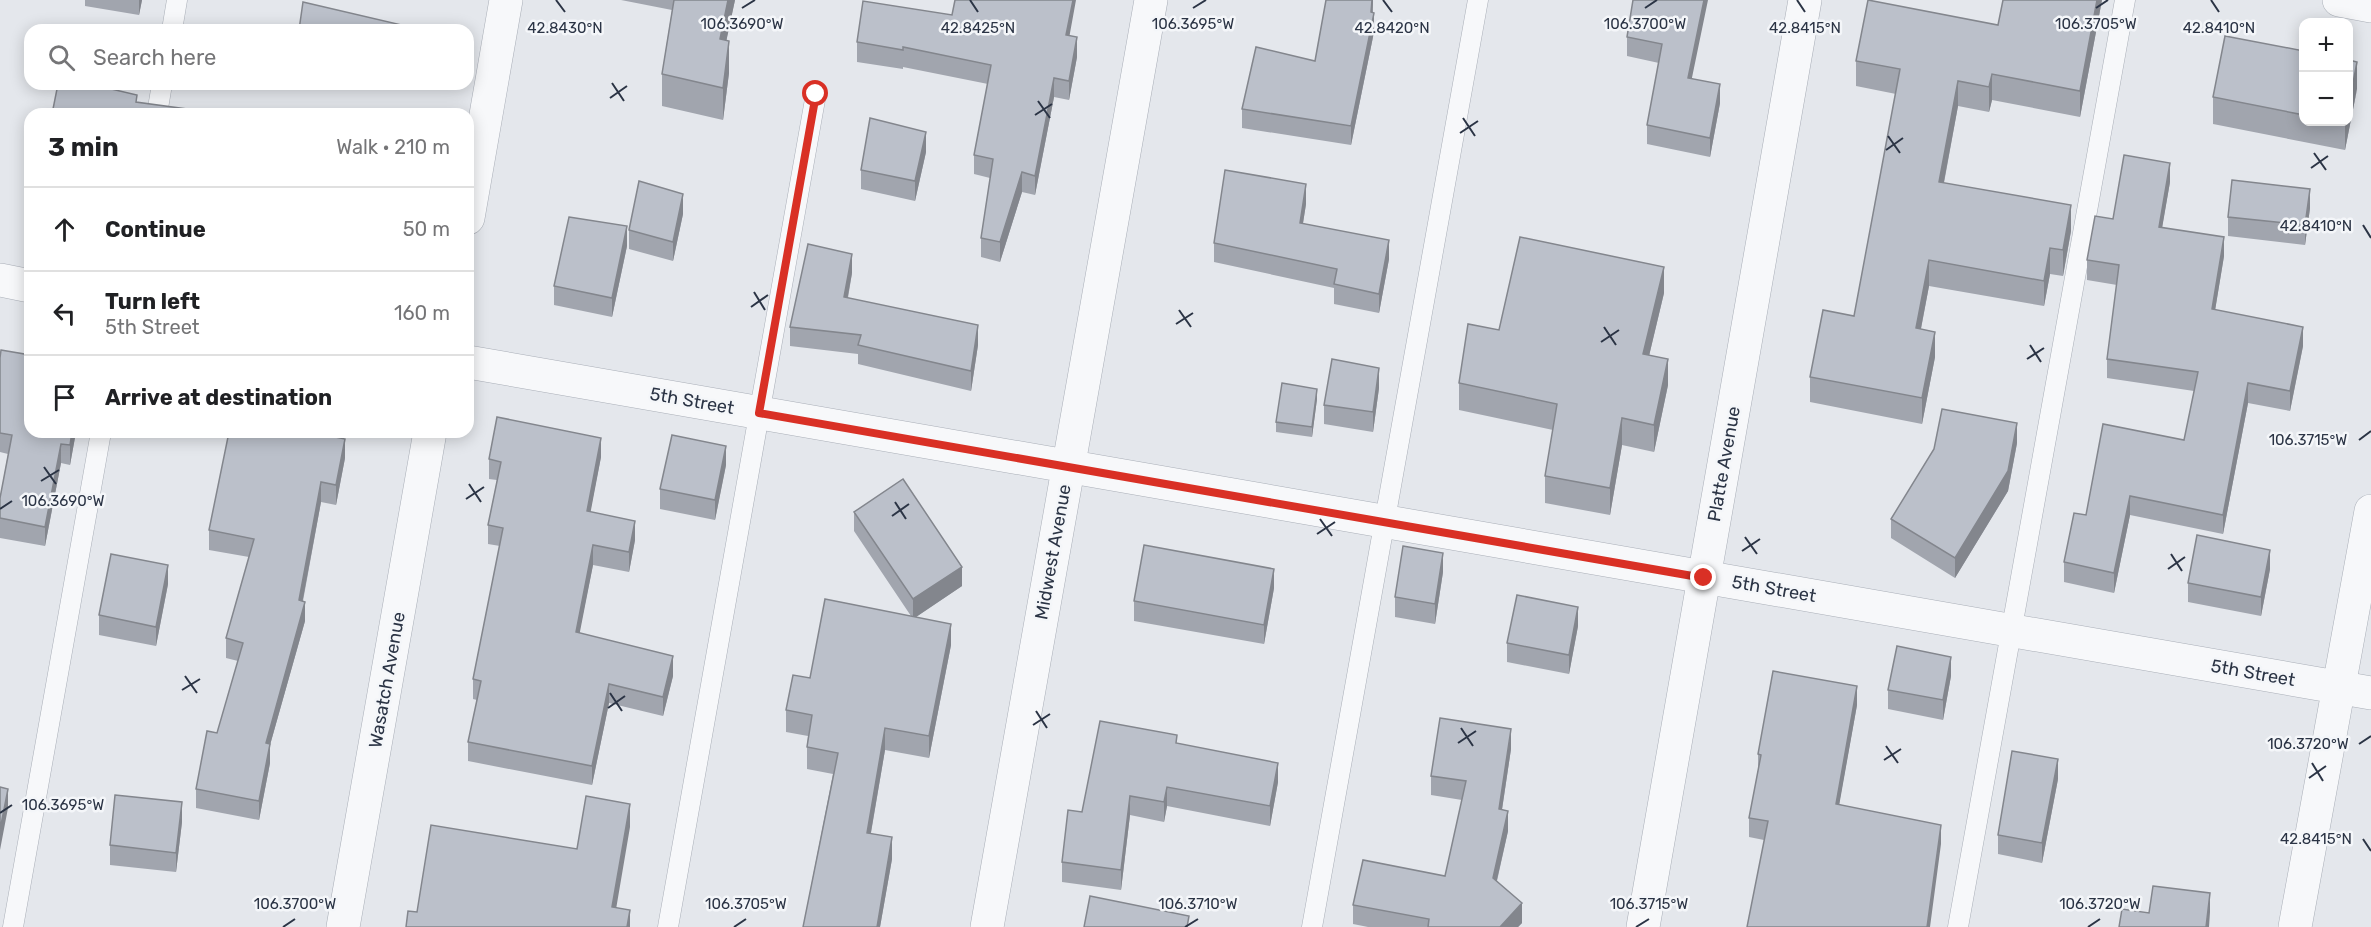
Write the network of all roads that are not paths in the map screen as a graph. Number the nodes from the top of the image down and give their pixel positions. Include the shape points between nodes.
1 (177, 0) edge
2 (507, 0) edge
3 (1151, 0) edge
4 (1478, 0) edge
5 (1805, 0) edge
6 (2125, 0) edge
7 (2339, 0) edge
8 (2371, 6) edge
9 (173, 24) edge
10 (161, 90) edge
11 (816, 94) dead end
12 (158, 108) edge
13 (474, 184) edge
14 (0, 280) edge
15 (24, 285) edge
16 (474, 363) edge
17 (759, 413) junction
18 (100, 438) edge
19 (429, 438) edge
20 (1069, 466) junction
21 (2371, 511) edge
22 (1384, 522) junction
23 (1704, 578) junction
24 (2011, 630) junction
25 (2338, 688) junction
26 (2371, 693) edge
27 (13, 927) edge
28 (343, 927) edge
29 (668, 927) edge
30 (987, 927) edge
31 (1312, 927) edge
32 (1643, 927) edge
33 (1958, 927) edge
34 (2295, 927) edge

1 - 9 lane
2 - 13 street
3 - 20 street, Midwest Avenue
4 - 22 lane
5 - 23 street, Platte Avenue
6 - 24 lane
7 - 8 street
10 - 12 lane
11 - 17 lane
14 - 15 street
16 - 17 street, 5th Street
17 - 20 street, 5th Street
17 - 29 lane
18 - 27 lane
19 - 28 street, Wasatch Avenue
20 - 22 street, 5th Street
20 - 30 street, Midwest Avenue
21 - 25 street
22 - 23 street, 5th Street
22 - 31 lane
23 - 24 street, 5th Street
23 - 32 street, Platte Avenue
24 - 25 street, 5th Street
24 - 33 lane
25 - 26 street, 5th Street
25 - 34 street

